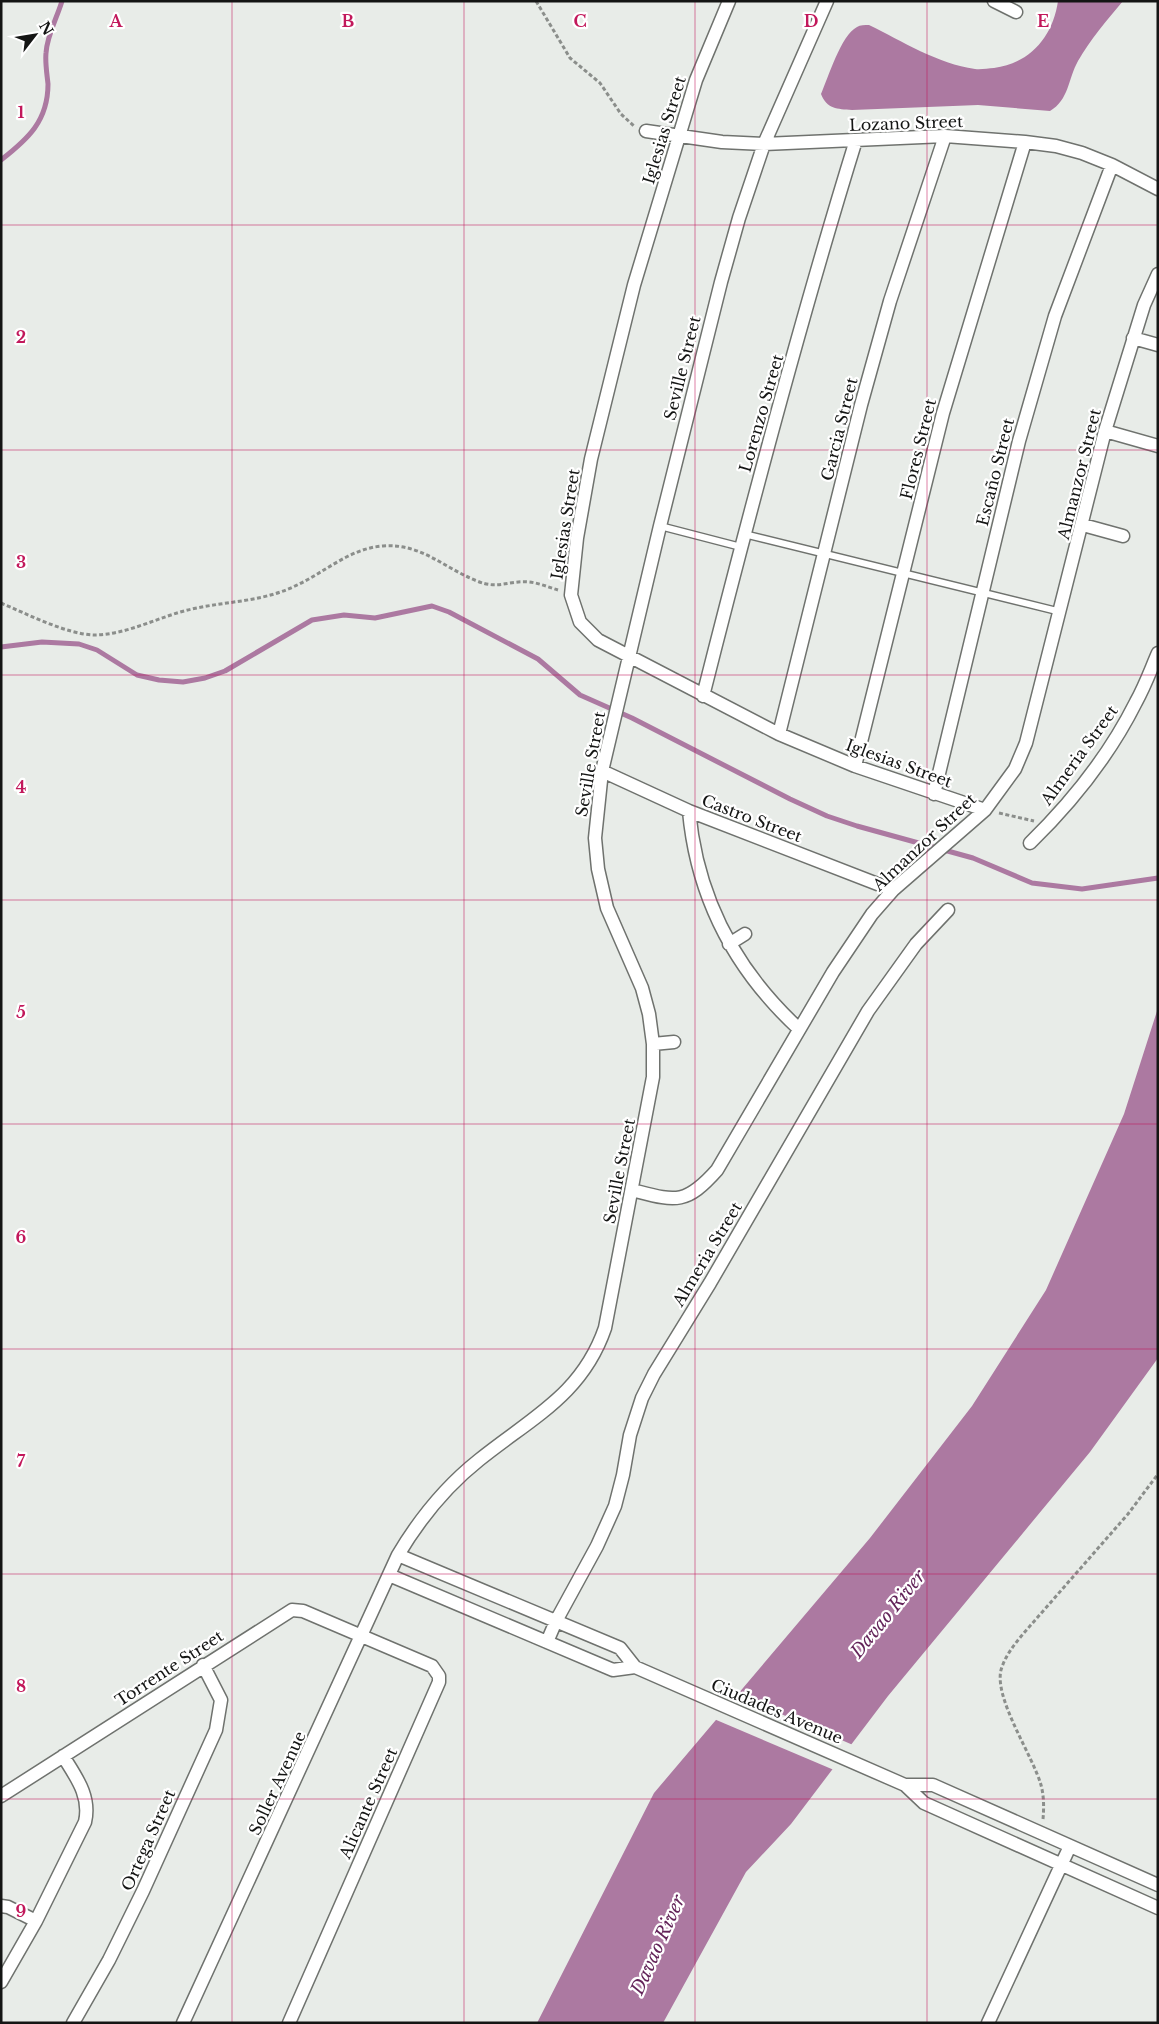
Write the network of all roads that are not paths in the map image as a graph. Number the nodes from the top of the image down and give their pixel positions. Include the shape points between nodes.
1 (729, 1) edge
2 (827, 1) edge
3 (994, 1) edge
4 (1016, 12) dead end
5 (646, 131) road end
6 (945, 136) junction
7 (679, 137) junction
8 (856, 140) junction
9 (1025, 142) junction
10 (764, 144) junction
11 (1112, 165) junction
12 (1158, 189) edge
13 (1158, 274) edge
14 (1134, 338) junction
15 (1158, 345) edge
16 (1105, 431) junction
17 (1158, 446) edge
18 (1083, 524) junction
19 (660, 526) junction
20 (1123, 536) dead end
21 (742, 540) junction
22 (824, 554) junction
23 (903, 574) junction
24 (982, 593) junction
25 (1061, 612) junction
26 (1158, 653) edge
27 (629, 658) junction
28 (703, 696) junction
29 (779, 734) junction
30 (854, 766) junction
31 (602, 771) junction
32 (934, 794) junction
33 (985, 810) junction
34 (688, 811) junction
35 (1030, 843) dead end
36 (892, 890) junction
37 (948, 910) dead end
38 (745, 934) dead end
39 (729, 944) junction
40 (799, 1029) junction
41 (674, 1042) dead end
42 (654, 1044) junction
43 (632, 1190) junction
44 (398, 1555) junction
45 (389, 1576) junction
46 (556, 1621) junction
47 (362, 1635) junction
48 (547, 1642) junction
49 (203, 1666) junction
50 (640, 1669) junction
51 (63, 1756) junction
52 (902, 1783) junction
53 (1, 1796) edge
54 (1070, 1846) junction
55 (1062, 1865) junction
56 (1158, 1885) edge
57 (1, 1906) edge
58 (1158, 1908) edge
59 (36, 1922) junction
60 (1, 1982) edge
61 (73, 2023) edge
62 (183, 2023) edge
63 (289, 2023) edge
64 (988, 2023) edge

1 - 7 street, Iglesias Street via 696,80
2 - 10 street, Seville Street
3 - 4 street
5 - 7 street, Lozano Street
6 - 8 street, Lozano Street
6 - 9 street, Lozano Street
6 - 22 street, Garcia Street via 890,301
7 - 10 street, Lozano Street
7 - 27 street, Iglesias Street via 634,285 591,459 571,595 580,622 588,631
8 - 10 street, Lozano Street
8 - 21 street, Lorenzo Street via 826,236
9 - 11 street, Lozano Street via 1056,146
9 - 23 street, Flores Street via 951,386
10 - 19 street, Seville Street via 721,282
11 - 12 street, Lozano Street
11 - 24 street, Escaño Street via 1055,316 1019,441
13 - 14 street, Almanzor Street
14 - 15 street
14 - 16 street, Almanzor Street
16 - 17 street
16 - 18 street, Almanzor Street
18 - 20 street
18 - 25 street, Almanzor Street
19 - 21 lane
19 - 27 street, Seville Street
21 - 22 lane
21 - 28 street, Lorenzo Street
22 - 23 lane
22 - 29 street, Garcia Street
23 - 24 lane
23 - 30 street, Flores Street
24 - 25 lane
24 - 32 street, Escaño Street
25 - 33 street, Almanzor Street via 1026,743 1015,769
26 - 35 street, Almeria Street via 1137,702 1111,745 1080,789
27 - 28 street, Iglesias Street
27 - 31 street, Seville Street
28 - 29 street, Iglesias Street
29 - 30 street, Iglesias Street
30 - 32 street, Iglesias Street
31 - 34 street, Castro Street
31 - 42 street, Seville Street via 595,838 598,869 606,908 642,988
32 - 33 street, Iglesias Street
33 - 36 street, Almanzor Street
34 - 36 street, Castro Street
34 - 39 street via 700,876
36 - 40 street, Almanzor Street via 851,944
37 - 46 street, Almeria Street via 916,944 868,1011 654,1374 630,1435 615,1506
38 - 39 street
39 - 40 street via 767,997
40 - 43 street, Almanzor Street via 707,1182 696,1191 674,1200
41 - 42 street
42 - 43 street, Seville Street via 653,1077
43 - 44 street, Seville Street via 609,1312 599,1344 588,1364 564,1394 478,1460 446,1489 427,1510
44 - 45 street, Soller Avenue
44 - 46 street, Ciudades Avenue
45 - 47 street, Soller Avenue
45 - 48 street, Ciudades Avenue
46 - 48 street, Almeria Street
46 - 50 street, Ciudades Avenue via 620,1648
47 - 49 street, Torrente Street via 303,1611 292,1610
47 - 62 street, Soller Avenue
47 - 63 street, Alicante Street via 432,1666 439,1682
48 - 50 street, Ciudades Avenue via 613,1670
49 - 51 street, Torrente Street
49 - 61 street, Ortega Street via 221,1700 216,1730 109,1960
50 - 52 street, Ciudades Avenue
51 - 53 street, Torrente Street
51 - 59 street via 86,1796 88,1809
52 - 54 street, Ciudades Avenue via 933,1785
52 - 55 street, Ciudades Avenue via 924,1803
54 - 55 street
54 - 56 street, Ciudades Avenue
55 - 58 street, Ciudades Avenue
55 - 64 street
57 - 59 street
59 - 60 street

